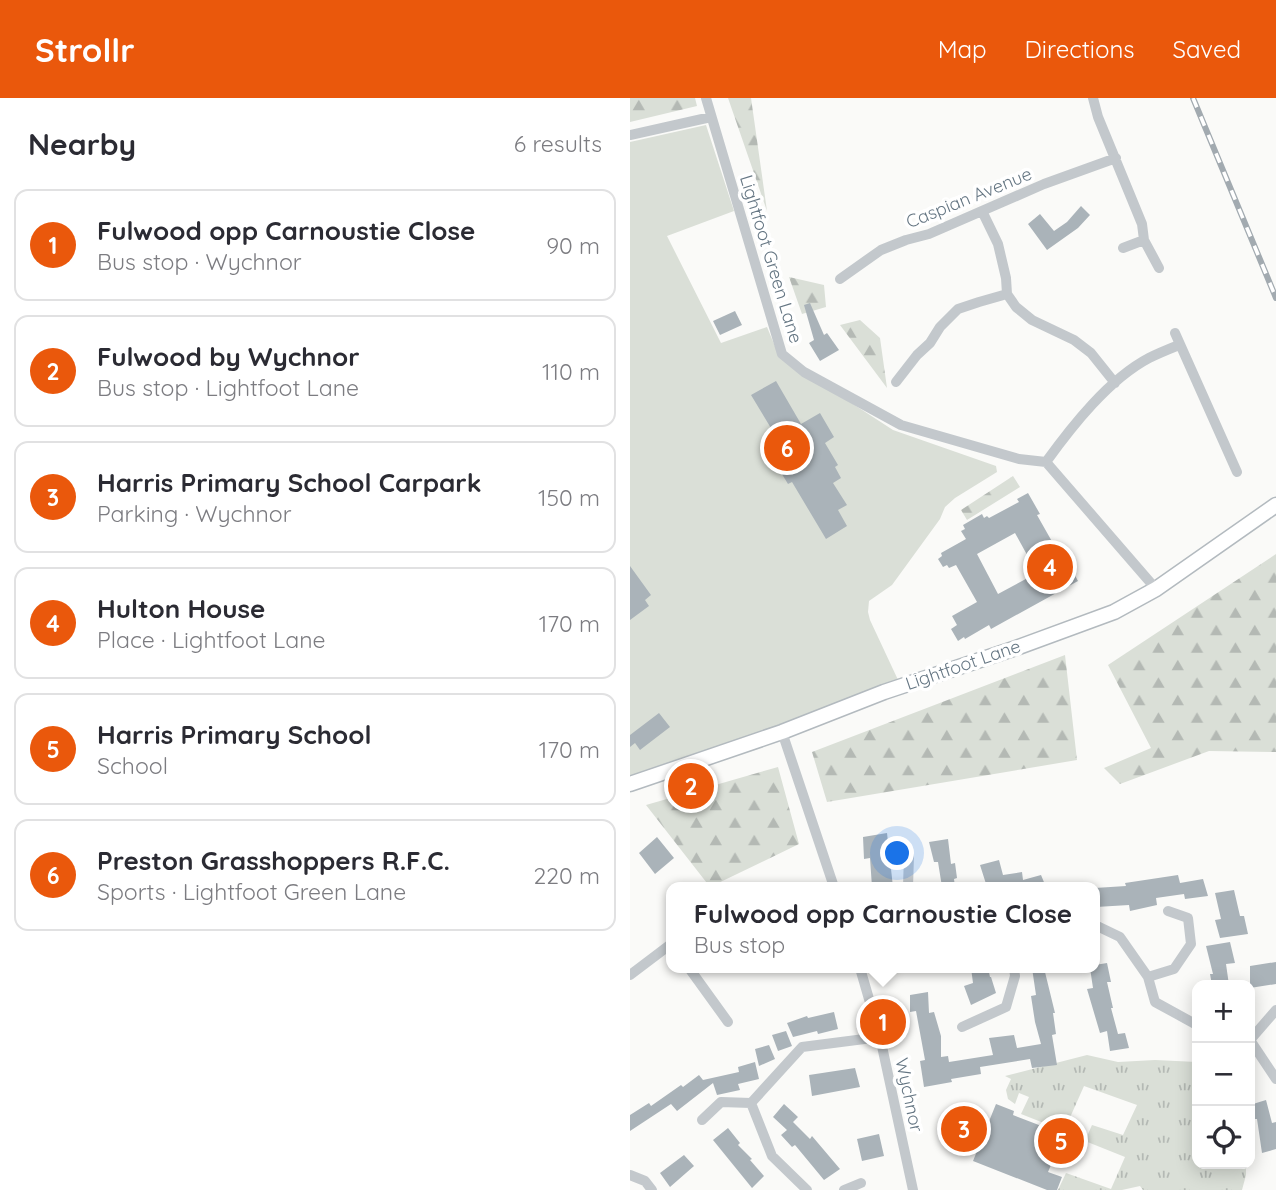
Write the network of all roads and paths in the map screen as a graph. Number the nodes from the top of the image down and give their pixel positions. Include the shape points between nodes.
1 (706, 98) edge
2 (1093, 98) edge
3 (711, 117) junction
4 (630, 135) edge
5 (1116, 158) junction
6 (982, 211) junction
7 (1144, 240) junction
8 (1123, 248) dead end
9 (1159, 268) dead end
10 (840, 279) dead end
11 (1007, 295) junction
12 (1175, 333) dead end
13 (1179, 345) junction
14 (896, 382) dead end
15 (1115, 383) junction
16 (1046, 462) junction
17 (1237, 472) dead end
18 (1276, 505) edge
19 (1156, 589) junction
20 (782, 732) junction
21 (630, 784) edge
22 (909, 855) dead end
23 (832, 882) edge
24 (908, 882) edge
25 (1168, 911) dead end
26 (1100, 927) edge
27 (666, 948) edge
28 (693, 973) edge
29 (861, 973) edge
30 (1015, 973) edge
31 (630, 975) edge
32 (1148, 977) junction
33 (1276, 1010) edge
34 (728, 1022) dead end
35 (1192, 1022) edge
36 (962, 1027) dead end
37 (1255, 1034) edge
38 (880, 1037) junction
39 (1252, 1043) edge
40 (1276, 1079) edge
41 (751, 1103) junction
42 (702, 1120) dead end
43 (630, 1175) edge
44 (861, 1183) dead end
45 (652, 1190) edge
46 (807, 1190) edge
47 (844, 1190) edge
48 (913, 1190) edge

1 - 3 street, Lightfoot Green Lane
2 - 5 street
3 - 4 street
3 - 16 street, Lightfoot Green Lane via 782,354 804,372 901,425 1019,459
5 - 6 street, Caspian Avenue
5 - 7 street
6 - 10 street, Caspian Avenue via 881,250
6 - 11 street via 998,244
7 - 8 street
7 - 9 street
11 - 14 street via 958,309
11 - 15 street via 1032,320 1074,340
12 - 13 street
13 - 15 street via 1147,359
13 - 17 street
15 - 16 street
16 - 19 street
18 - 19 main road, Lightfoot Lane
19 - 20 main road, Lightfoot Lane via 1114,612
20 - 21 main road, Lightfoot Lane
20 - 23 street
22 - 24 street
25 - 32 street via 1188,918 1191,944 1174,969
26 - 32 street via 1120,936
27 - 31 street
28 - 34 street
29 - 38 street, Wychnor
30 - 36 street via 1006,1007
32 - 35 street via 1156,1002
33 - 37 street
38 - 41 street via 802,1047
38 - 48 street, Wychnor
39 - 40 street
41 - 42 street via 721,1102
41 - 46 street via 772,1156
43 - 45 street
44 - 47 street

